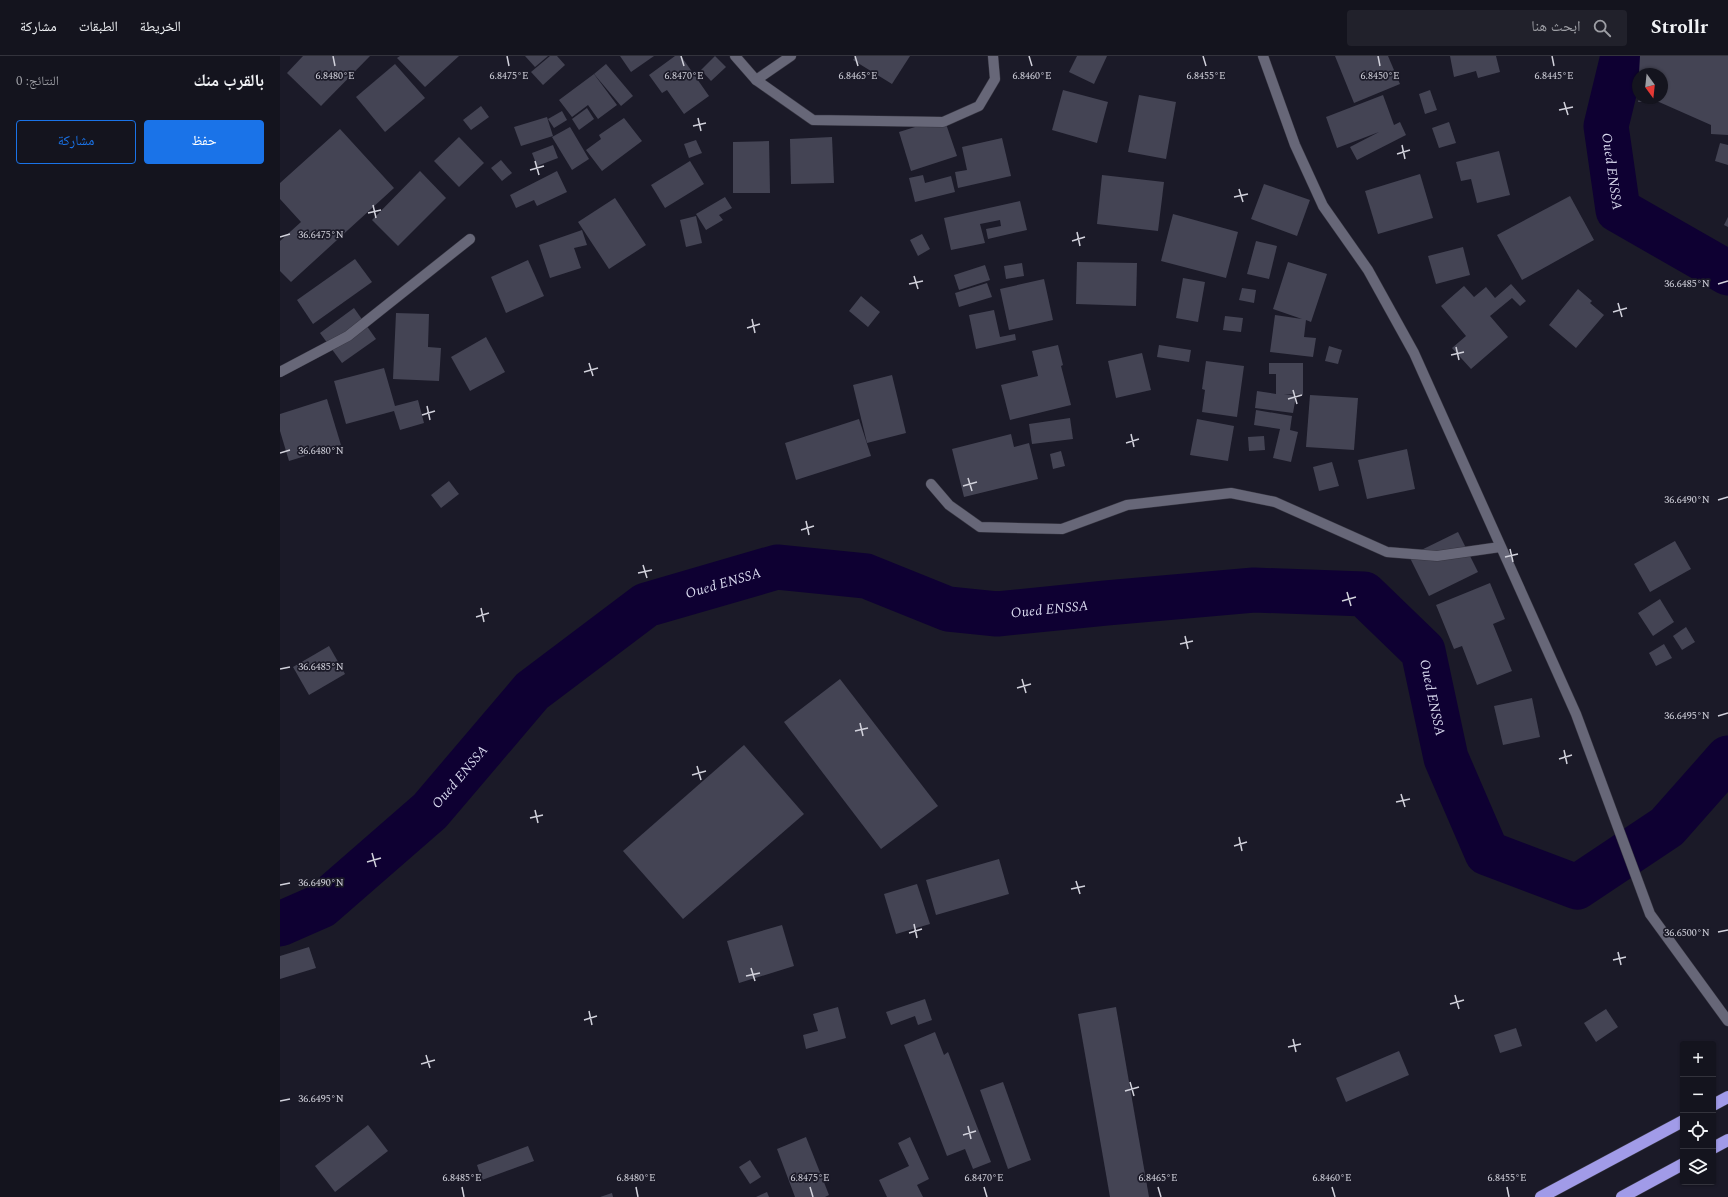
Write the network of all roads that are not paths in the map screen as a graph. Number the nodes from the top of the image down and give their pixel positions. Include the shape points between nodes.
1 (735, 56) edge
2 (791, 56) edge
3 (993, 56) edge
4 (1263, 56) edge
5 (756, 80) junction
6 (470, 239) dead end
7 (280, 372) edge
8 (931, 484) dead end
9 (1500, 547) junction
10 (1728, 1021) edge
11 (1728, 1097) edge
12 (1716, 1103) edge
13 (1680, 1123) edge
14 (1728, 1140) edge
15 (1716, 1146) edge
16 (1680, 1166) edge
17 (1541, 1197) edge
18 (1622, 1197) edge

1 - 5 street
2 - 5 street
3 - 5 street via 995,79 979,106 943,122 813,120
4 - 9 street via 1295,145 1323,206 1368,270 1414,353
6 - 7 street via 348,336
8 - 9 street via 949,505 980,527 1062,530 1127,505 1231,493 1275,502 1387,552 1437,556
9 - 10 street via 1576,714 1650,914
11 - 12 highway
13 - 17 highway
14 - 15 highway
16 - 18 highway

